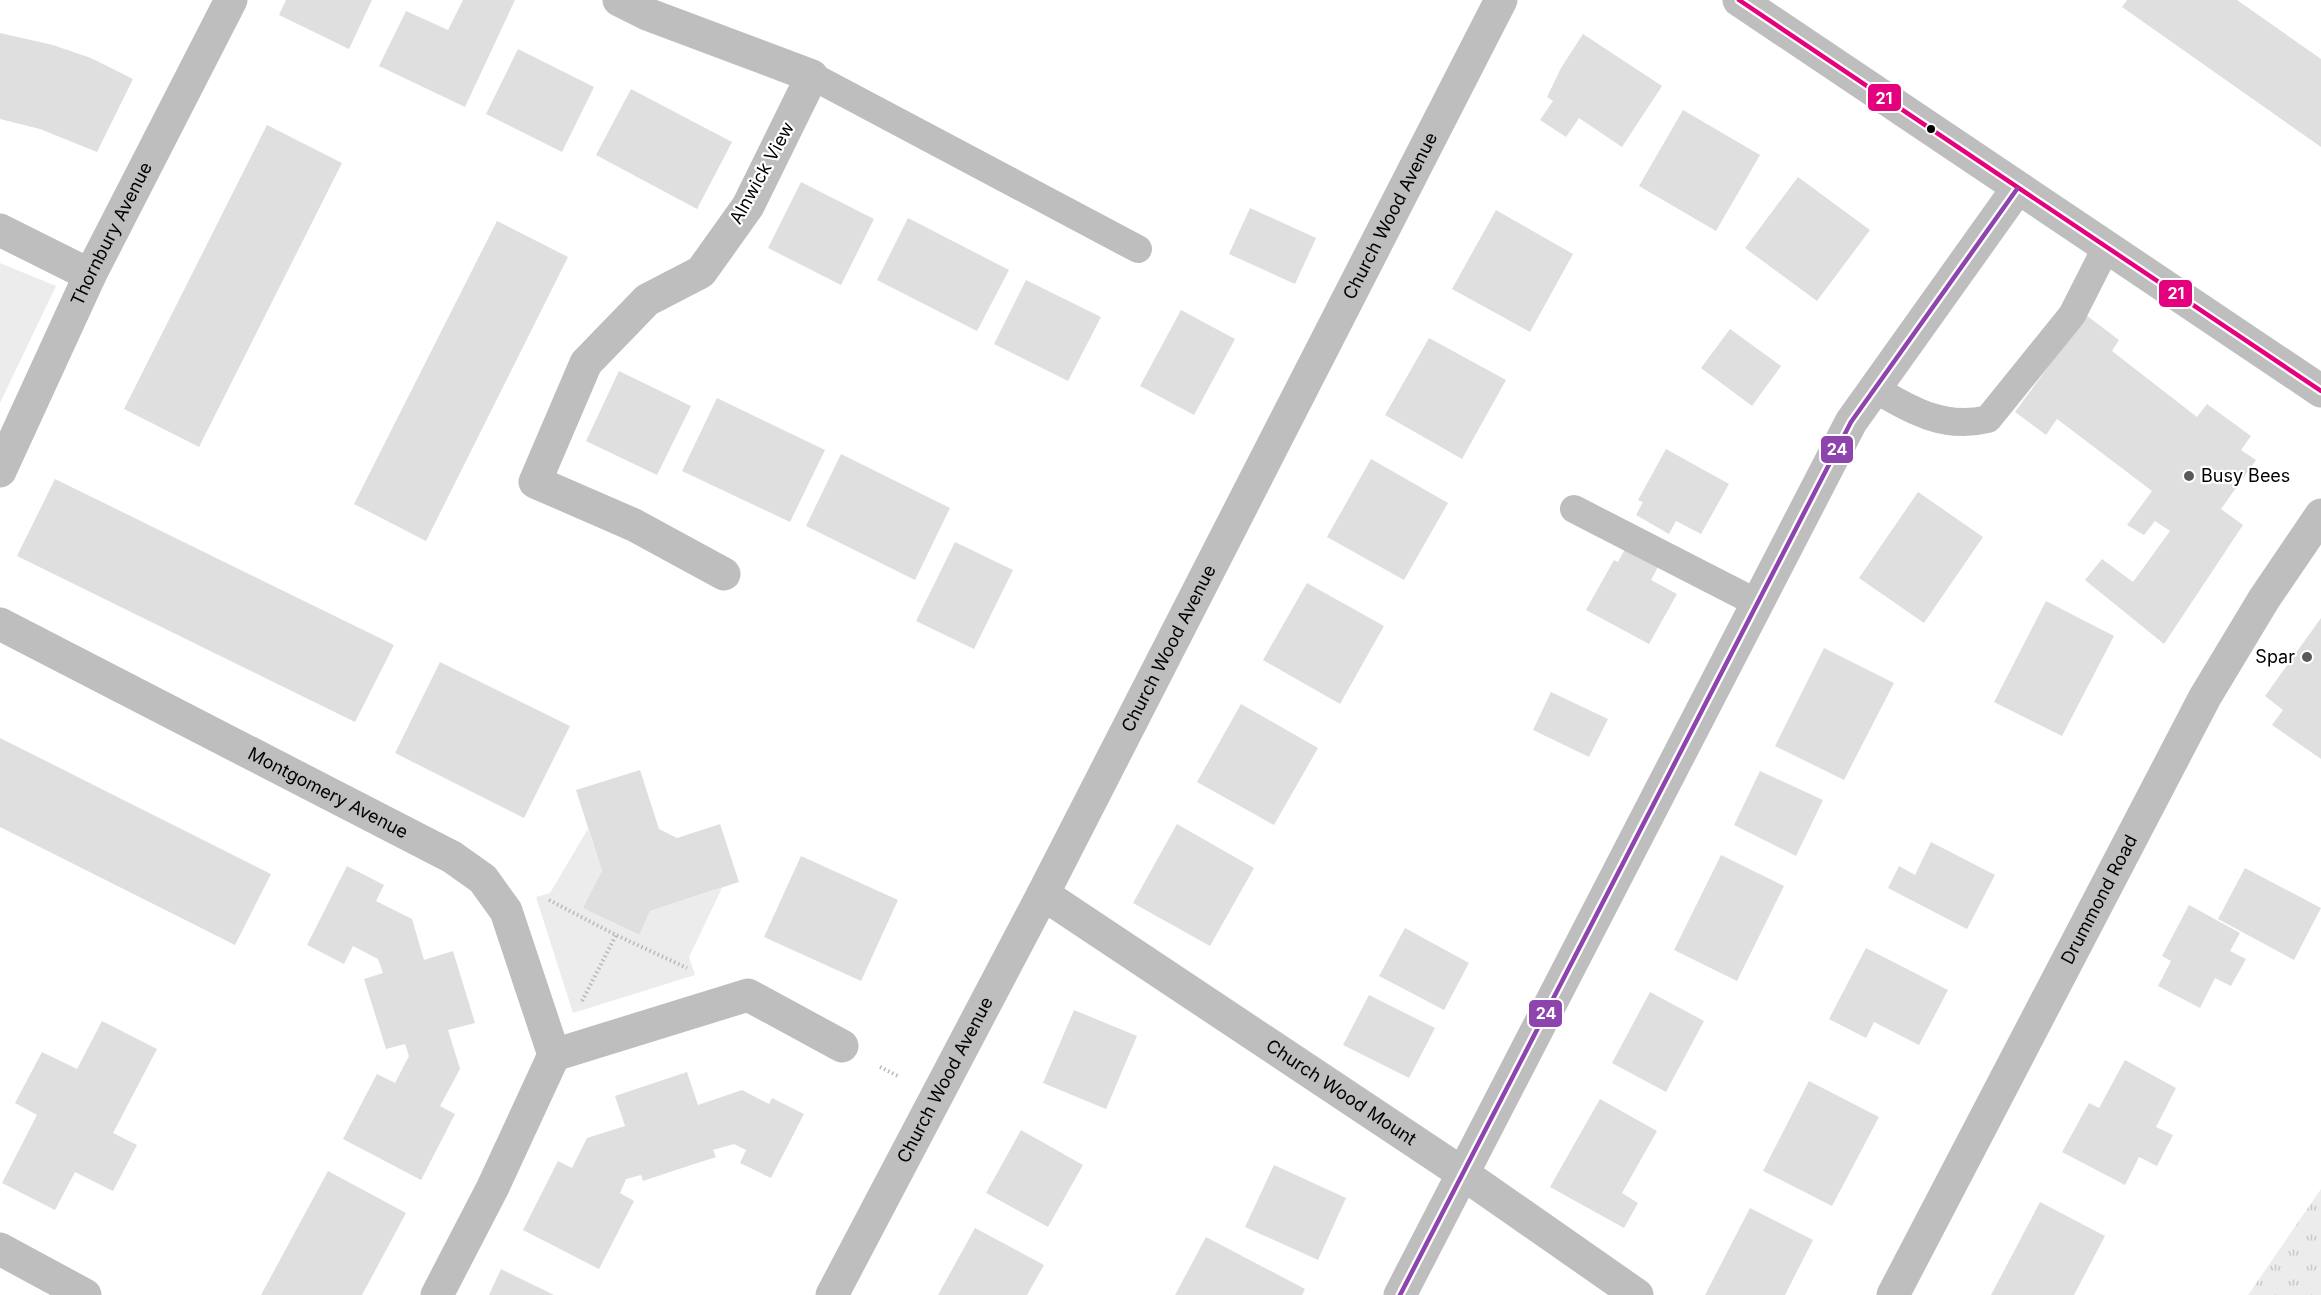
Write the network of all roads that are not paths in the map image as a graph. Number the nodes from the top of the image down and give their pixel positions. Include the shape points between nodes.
1 (231, 0) edge
2 (619, 0) edge
3 (1501, 0) edge
4 (1739, 0) edge
5 (812, 76) junction
6 (2017, 189) junction
7 (0, 230) edge
8 (2106, 248) junction
9 (1138, 249) dead end
10 (90, 275) junction
11 (1875, 389) junction
12 (2321, 391) edge
13 (0, 471) edge
14 (1574, 509) dead end
15 (2321, 515) edge
16 (724, 574) dead end
17 (1757, 603) junction
18 (0, 624) edge
19 (1044, 894) junction
20 (842, 1046) road end
21 (554, 1055) junction
22 (1462, 1173) junction
23 (0, 1249) edge
24 (85, 1295) edge
25 (437, 1295) edge
26 (832, 1295) edge
27 (1401, 1295) edge
28 (1637, 1295) edge
29 (1893, 1295) edge

1 - 10 main road, Thornbury Avenue
2 - 5 main road
3 - 19 main road, Church Wood Avenue
4 - 6 main road
5 - 9 lane
5 - 16 main road, Alnwick View via 748,206 700,272 647,300 586,363 535,482 634,525
6 - 8 main road
6 - 11 main road
7 - 10 main road
8 - 11 lane via 2072,315 1988,418 1973,422 1940,420 1913,411
8 - 12 main road
10 - 13 main road, Thornbury Avenue
11 - 17 main road via 1851,422
14 - 17 lane
15 - 29 main road, Drummond Road via 2264,599 2205,698
17 - 22 main road
18 - 21 main road, Montgomery Avenue via 452,857 483,879 506,911
19 - 22 main road, Church Wood Mount
19 - 26 main road, Church Wood Avenue
20 - 21 main road via 748,995
21 - 25 main road via 493,1187
22 - 27 main road
22 - 28 main road, Church Wood Mount
23 - 24 main road

